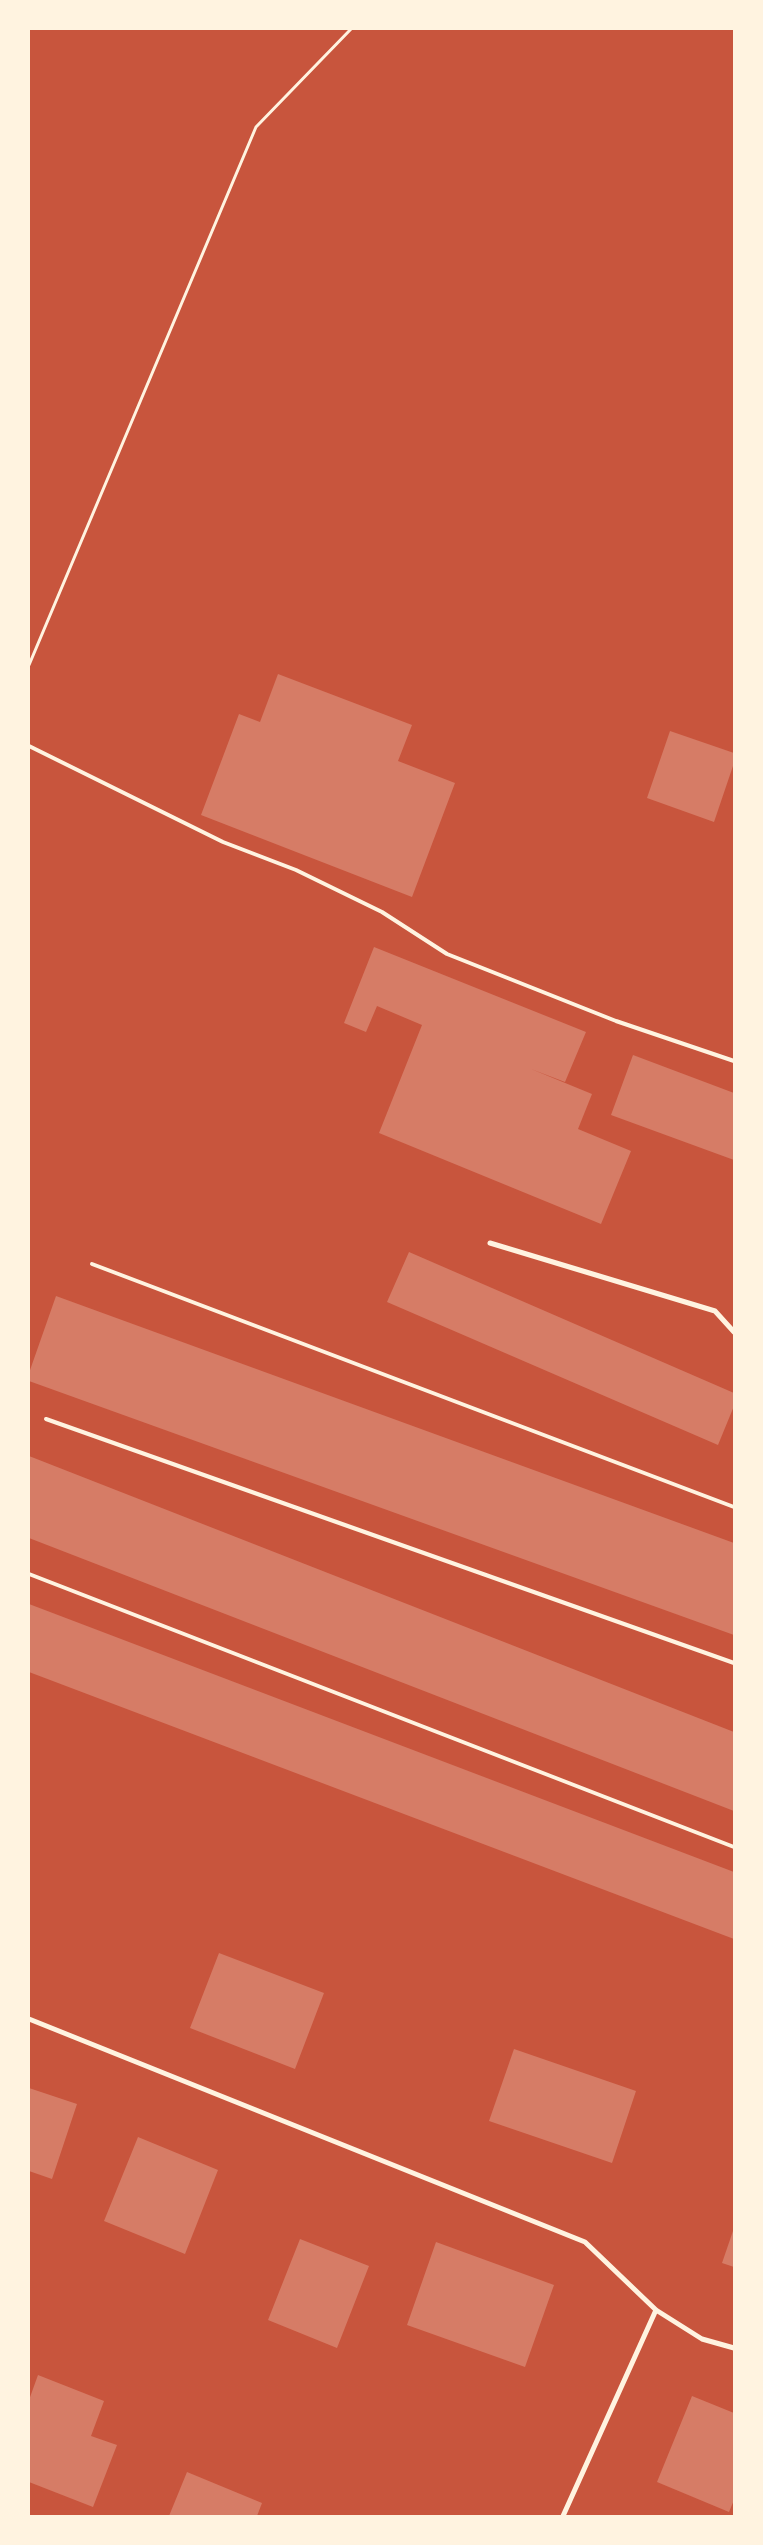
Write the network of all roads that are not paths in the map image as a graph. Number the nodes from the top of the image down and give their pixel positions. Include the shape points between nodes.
1 (29, 746) edge
2 (734, 1061) edge
3 (490, 1243) dead end
4 (92, 1264) dead end
5 (734, 1332) edge
6 (46, 1419) dead end
7 (734, 1507) edge
8 (29, 1574) edge
9 (734, 1663) edge
10 (734, 1847) edge
11 (29, 2019) edge
12 (656, 2310) junction
13 (734, 2348) edge
14 (563, 2516) edge

1 - 2 lane via 223,842 296,870 382,912 447,954 616,1022
3 - 5 street via 715,1312
4 - 7 lane
6 - 9 lane
8 - 10 lane
11 - 12 street via 584,2242
12 - 13 street via 702,2339
12 - 14 street

